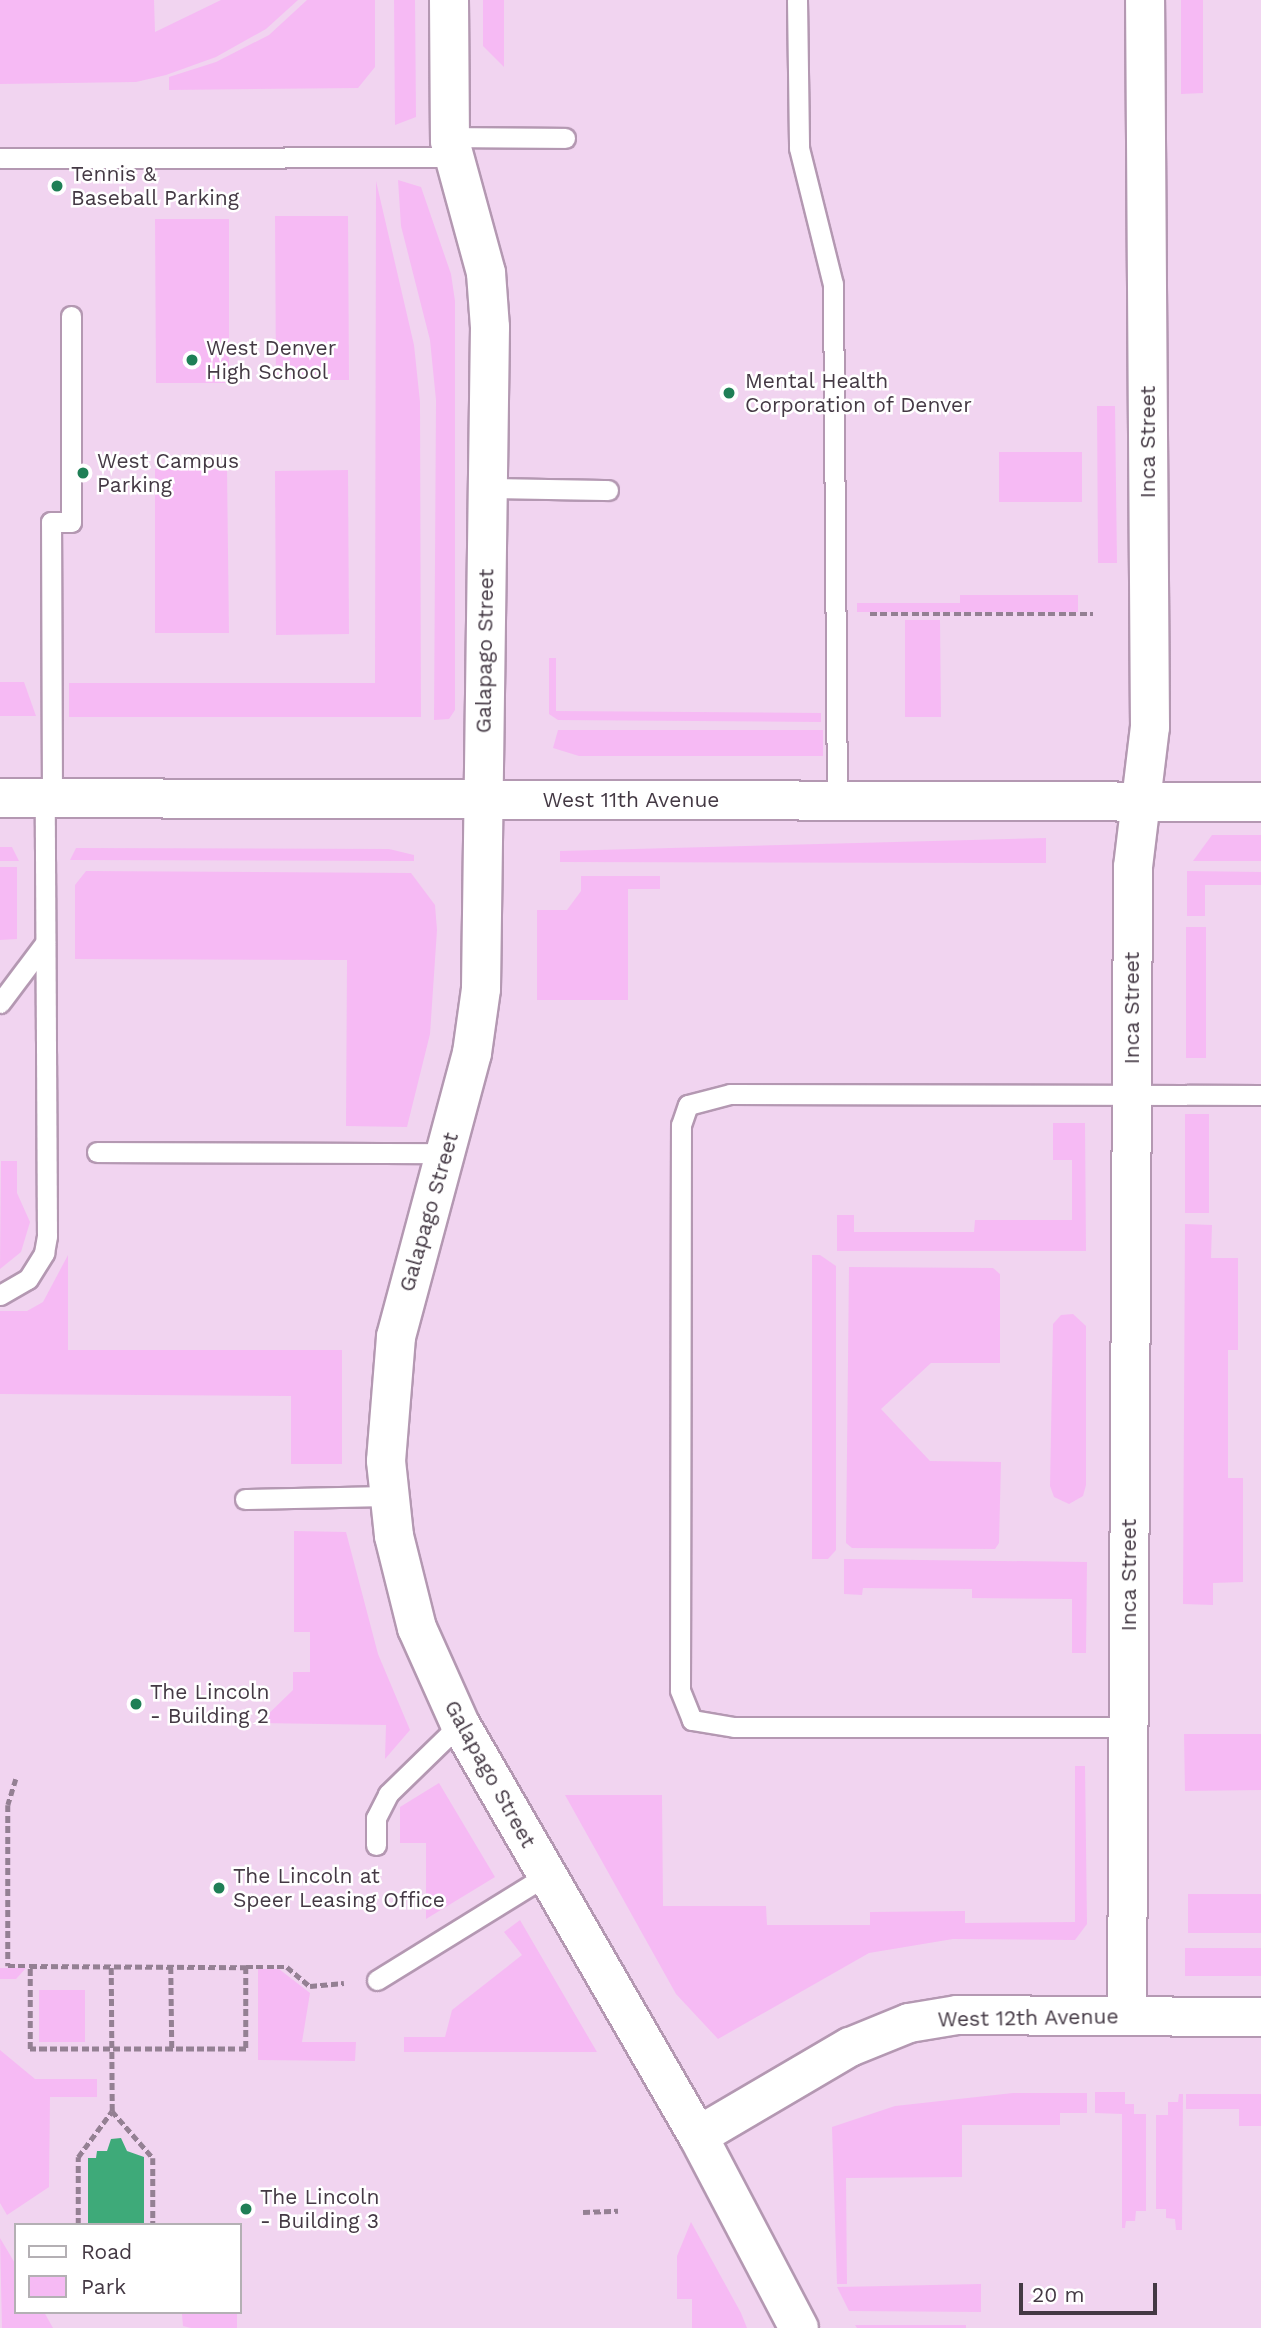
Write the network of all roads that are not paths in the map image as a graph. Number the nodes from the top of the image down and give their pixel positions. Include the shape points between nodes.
1 (449, 0) edge
2 (797, 0) edge
3 (1146, 0) edge
4 (565, 138) dead end
5 (453, 147) junction
6 (0, 158) edge
7 (71, 316) dead end
8 (488, 488) junction
9 (608, 490) dead end
10 (0, 799) edge
11 (48, 799) junction
12 (484, 799) junction
13 (837, 801) junction
14 (1141, 802) junction
15 (1261, 802) edge
16 (45, 943) junction
17 (0, 1003) edge
18 (1132, 1094) junction
19 (1261, 1095) edge
20 (97, 1152) dead end
21 (446, 1153) junction
22 (0, 1295) edge
23 (388, 1496) junction
24 (244, 1499) dead end
25 (460, 1724) junction
26 (1128, 1727) junction
27 (376, 1845) dead end
28 (547, 1875) junction
29 (377, 1980) road end
30 (1127, 2016) junction
31 (1261, 2017) edge
32 (698, 2136) junction
33 (799, 2328) edge

1 - 5 street, Galapago Street
2 - 13 lane via 799,148 833,284
3 - 14 street, Inca Street via 1150,727
4 - 5 lane
5 - 6 lane
5 - 8 street, Galapago Street via 488,292
7 - 11 lane via 71,522 51,522
8 - 9 lane
8 - 12 street, Galapago Street
10 - 11 street, West 11th Avenue
11 - 12 street, West 11th Avenue
11 - 16 lane
12 - 13 street, West 11th Avenue
12 - 21 street, Galapago Street via 480,999 472,1053
13 - 14 street, West 11th Avenue
14 - 15 street, West 11th Avenue
14 - 18 street, Inca Street via 1133,867
16 - 17 lane
16 - 22 lane via 47,1236 44,1253 28,1279
18 - 19 lane
18 - 26 street, Inca Street
18 - 26 lane via 708,1096 688,1105 680,1144 680,1690 692,1720 734,1727
20 - 21 lane
21 - 23 street, Galapago Street via 396,1337 387,1423
23 - 24 lane
23 - 25 street, Galapago Street via 417,1628
25 - 27 lane via 388,1794 376,1818
25 - 28 street, Galapago Street
26 - 30 street, Inca Street
28 - 29 lane
28 - 32 street, Galapago Street
30 - 31 street, West 12th Avenue
30 - 32 street, West 12th Avenue via 957,2015 909,2023 850,2047
32 - 33 street, Galapago Street via 791,2305

